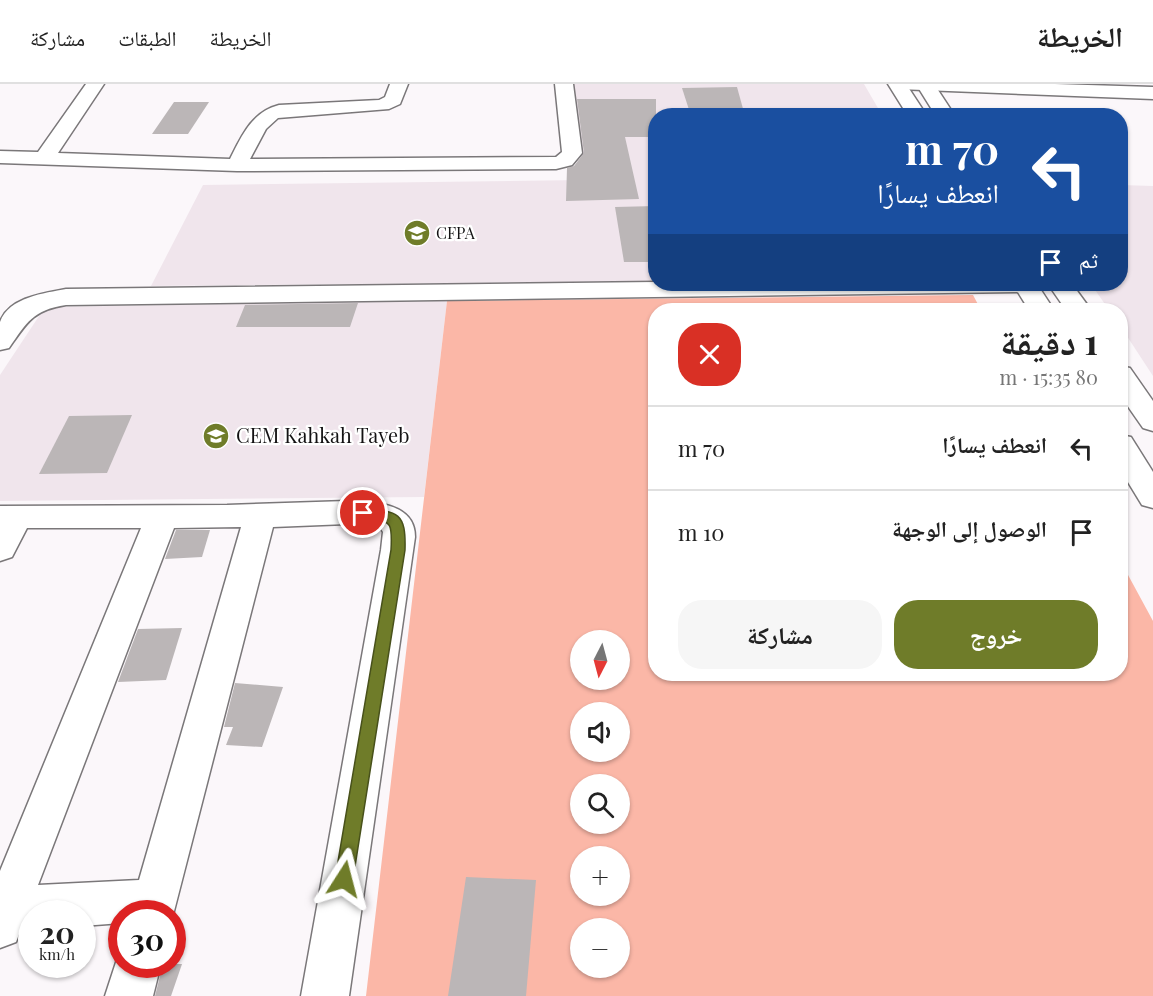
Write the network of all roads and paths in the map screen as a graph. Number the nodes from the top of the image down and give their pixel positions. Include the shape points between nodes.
1 (94, 84) edge
2 (399, 84) edge
3 (564, 84) edge
4 (898, 84) edge
5 (925, 84) edge
6 (1153, 93) edge
7 (913, 108) edge
8 (941, 108) edge
9 (0, 157) edge
10 (44, 158) junction
11 (237, 165) junction
12 (648, 289) edge
13 (0, 342) edge
14 (1128, 386) edge
15 (1153, 422) edge
16 (1128, 457) edge
17 (1153, 497) edge
18 (8, 516) edge
19 (260, 516) junction
20 (162, 517) junction
21 (0, 549) edge
22 (155, 900) edge
23 (108, 909) edge
24 (2, 914) edge
25 (134, 978) edge
26 (129, 996) edge
27 (325, 996) edge

1 - 10 street
2 - 11 street via 393,100 382,105 270,114 263,119
3 - 11 street via 572,153 565,161
4 - 5 street
4 - 7 street
5 - 6 street
5 - 8 street
9 - 10 street
10 - 11 street
12 - 13 street via 66,297 27,306 15,316
14 - 15 street
16 - 17 street
18 - 20 street
18 - 21 street
19 - 20 street
19 - 22 street
19 - 27 street via 363,513 393,519 399,527
20 - 24 street
23 - 24 street
25 - 26 street

